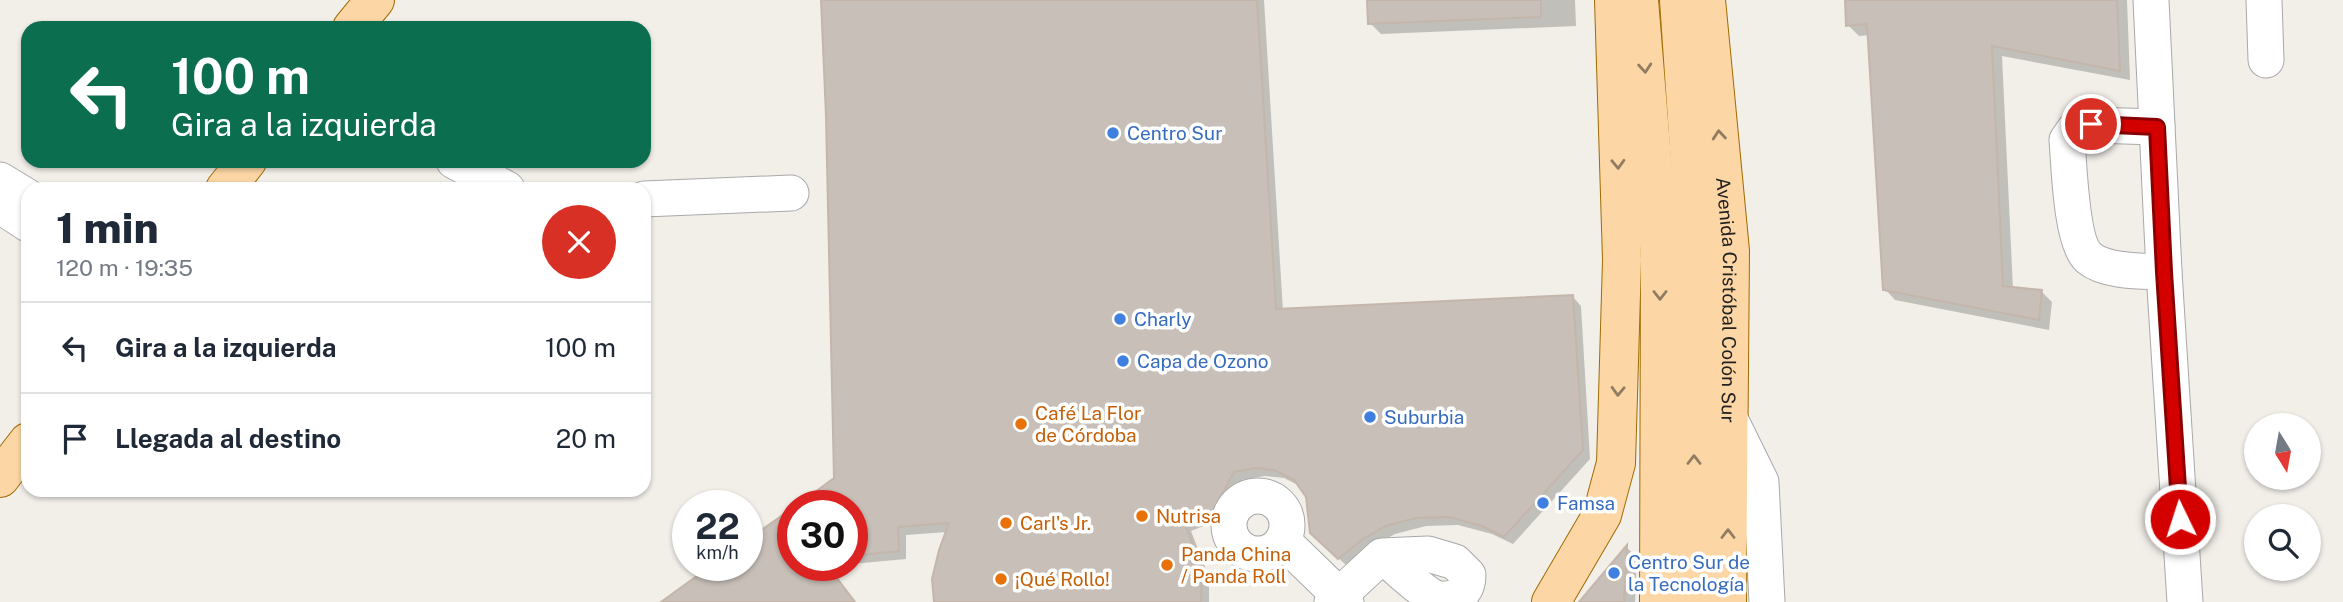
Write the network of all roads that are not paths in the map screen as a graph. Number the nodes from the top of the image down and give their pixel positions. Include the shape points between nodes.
1 (375, 0) edge
2 (1614, 0) edge
3 (1639, 0) edge
4 (1678, 0) edge
5 (1706, 0) edge
6 (2151, 0) edge
7 (2264, 0) edge
8 (358, 21) edge
9 (2266, 60) dead end
10 (2157, 127) junction
11 (242, 168) edge
12 (467, 168) edge
13 (0, 180) edge
14 (230, 182) edge
15 (494, 182) edge
16 (791, 193) dead end
17 (651, 200) edge
18 (20, 213) edge
19 (2164, 272) junction
20 (1729, 417) junction
21 (1283, 541) dead end
22 (1382, 556) dead end
23 (1339, 600) edge
24 (1551, 602) edge
25 (1659, 602) edge
26 (1693, 602) edge
27 (1727, 602) edge
28 (1767, 602) edge
29 (2185, 602) edge

1 - 8 main road
2 -> 24 main road via 1622,260 1616,463 1602,515
3 -> 25 main road via 1660,256
26 -> 4 main road via 1696,253
20 -> 5 main road, Avenida Cristóbal Colón Sur via 1730,251
6 - 10 street
7 - 9 street
10 - 19 street
10 - 19 street via 2091,124 2074,130 2067,140 2078,241 2088,258 2117,270
11 - 14 main road
12 - 15 street
13 - 18 street
16 - 17 street
19 - 29 street
27 -> 20 main road, Avenida Cristóbal Colón Sur
20 - 28 street via 1761,482
21 - 23 street
22 - 23 street

